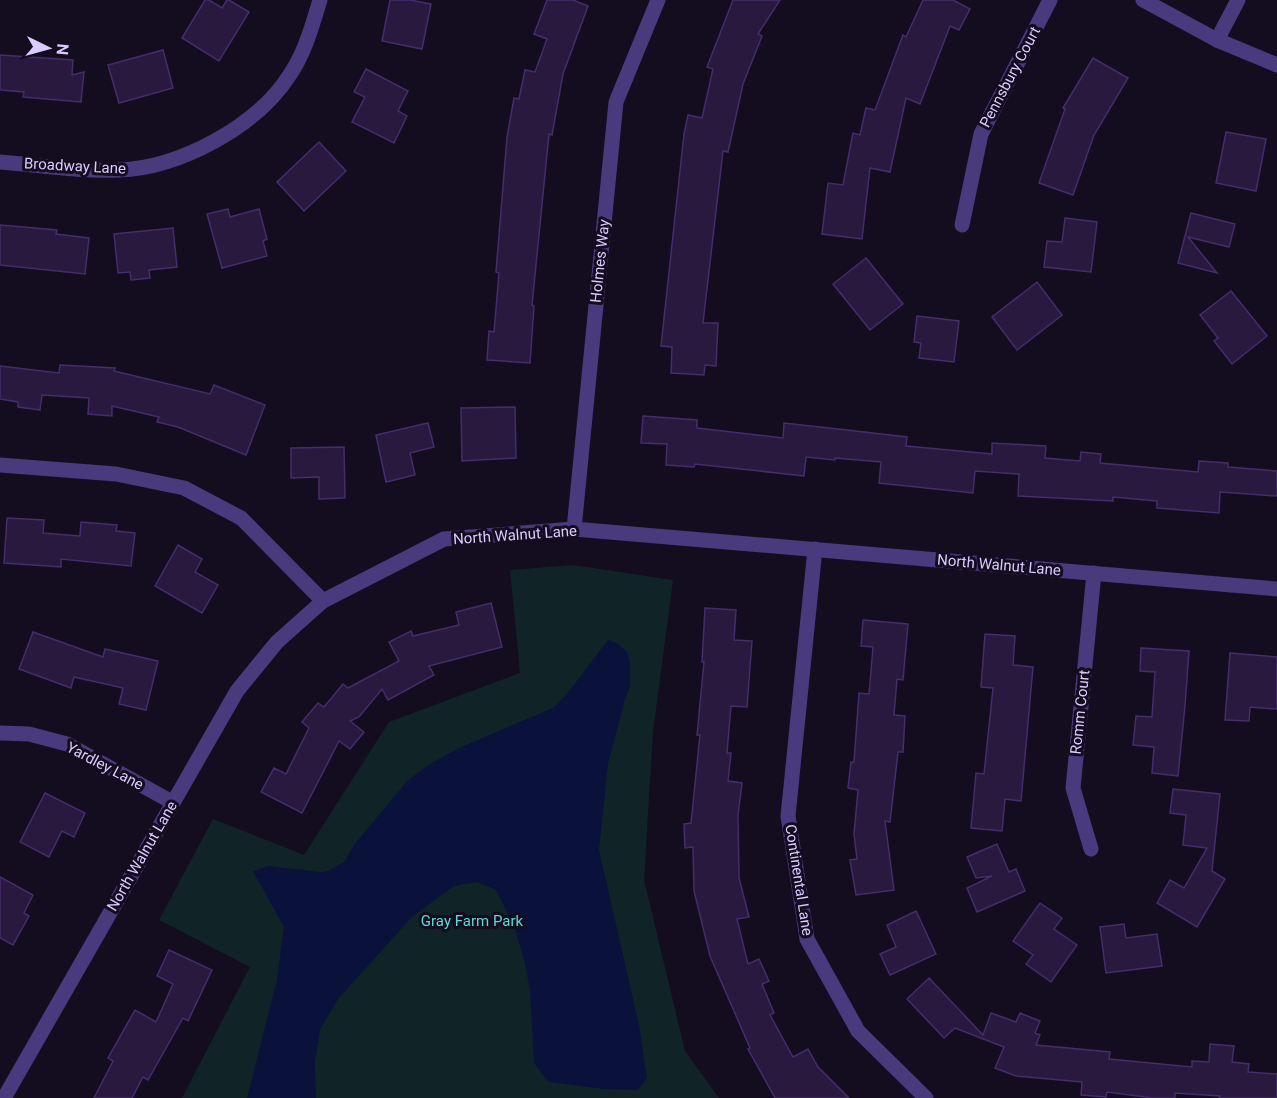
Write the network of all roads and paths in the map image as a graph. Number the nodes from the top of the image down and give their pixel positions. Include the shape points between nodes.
1 (320, 0) edge
2 (658, 0) edge
3 (1050, 0) edge
4 (1143, 0) edge
5 (1238, 0) edge
6 (1217, 40) junction
7 (1277, 65) edge
8 (0, 162) edge
9 (962, 225) dead end
10 (0, 465) edge
11 (574, 529) junction
12 (814, 549) junction
13 (1094, 573) junction
14 (1277, 589) edge
15 (323, 601) junction
16 (0, 733) edge
17 (172, 802) junction
18 (1092, 849) dead end
19 (4, 1098) edge
20 (926, 1098) edge

1 - 8 street, Broadway Lane via 306,45 289,76 266,104 234,131 152,165 119,171
2 - 11 street, Holmes Way via 616,102
3 - 9 street, Pennsbury Court via 981,134
4 - 6 street
5 - 6 street
6 - 7 street
10 - 15 street via 116,474 184,488 241,518
11 - 12 street, North Walnut Lane
11 - 15 street, North Walnut Lane via 444,539
12 - 13 street, North Walnut Lane
12 - 20 street, Continental Lane via 788,816 807,939 858,1031
13 - 14 street, North Walnut Lane
13 - 18 street, Romm Court via 1072,788
15 - 17 street, North Walnut Lane via 277,642 237,691
16 - 17 street, Yardley Lane via 29,734 67,744
17 - 19 street, North Walnut Lane

